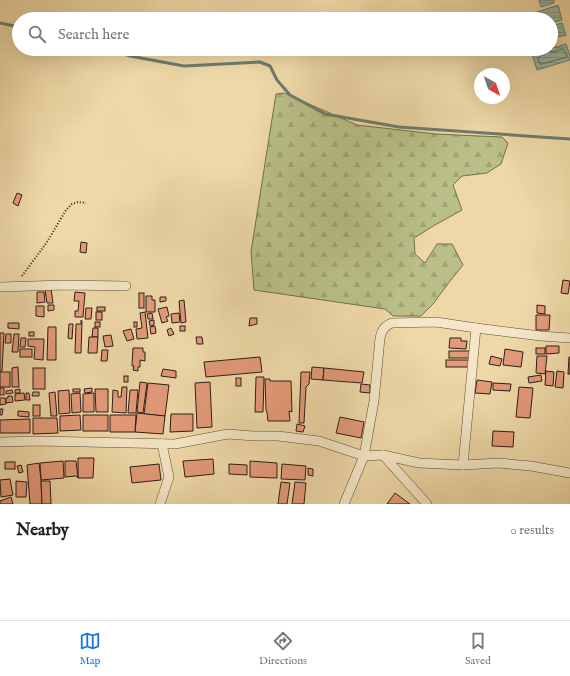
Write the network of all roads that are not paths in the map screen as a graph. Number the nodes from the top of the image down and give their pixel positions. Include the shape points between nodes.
1 (126, 286) dead end
2 (0, 287) edge
3 (476, 328) junction
4 (570, 338) edge
5 (0, 442) edge
6 (162, 444) junction
7 (383, 455) junction
8 (364, 456) junction
9 (463, 465) junction
10 (570, 473) edge
11 (160, 504) edge
12 (344, 504) edge
13 (427, 504) edge

1 - 2 street
3 - 4 street
3 - 8 street via 436,322 392,323 382,329 374,401
3 - 9 street
5 - 6 street
6 - 8 street via 228,434 278,436 319,441
6 - 11 street via 169,477
7 - 8 street
7 - 9 street via 419,463
7 - 13 street
8 - 12 street
9 - 10 street via 498,463

